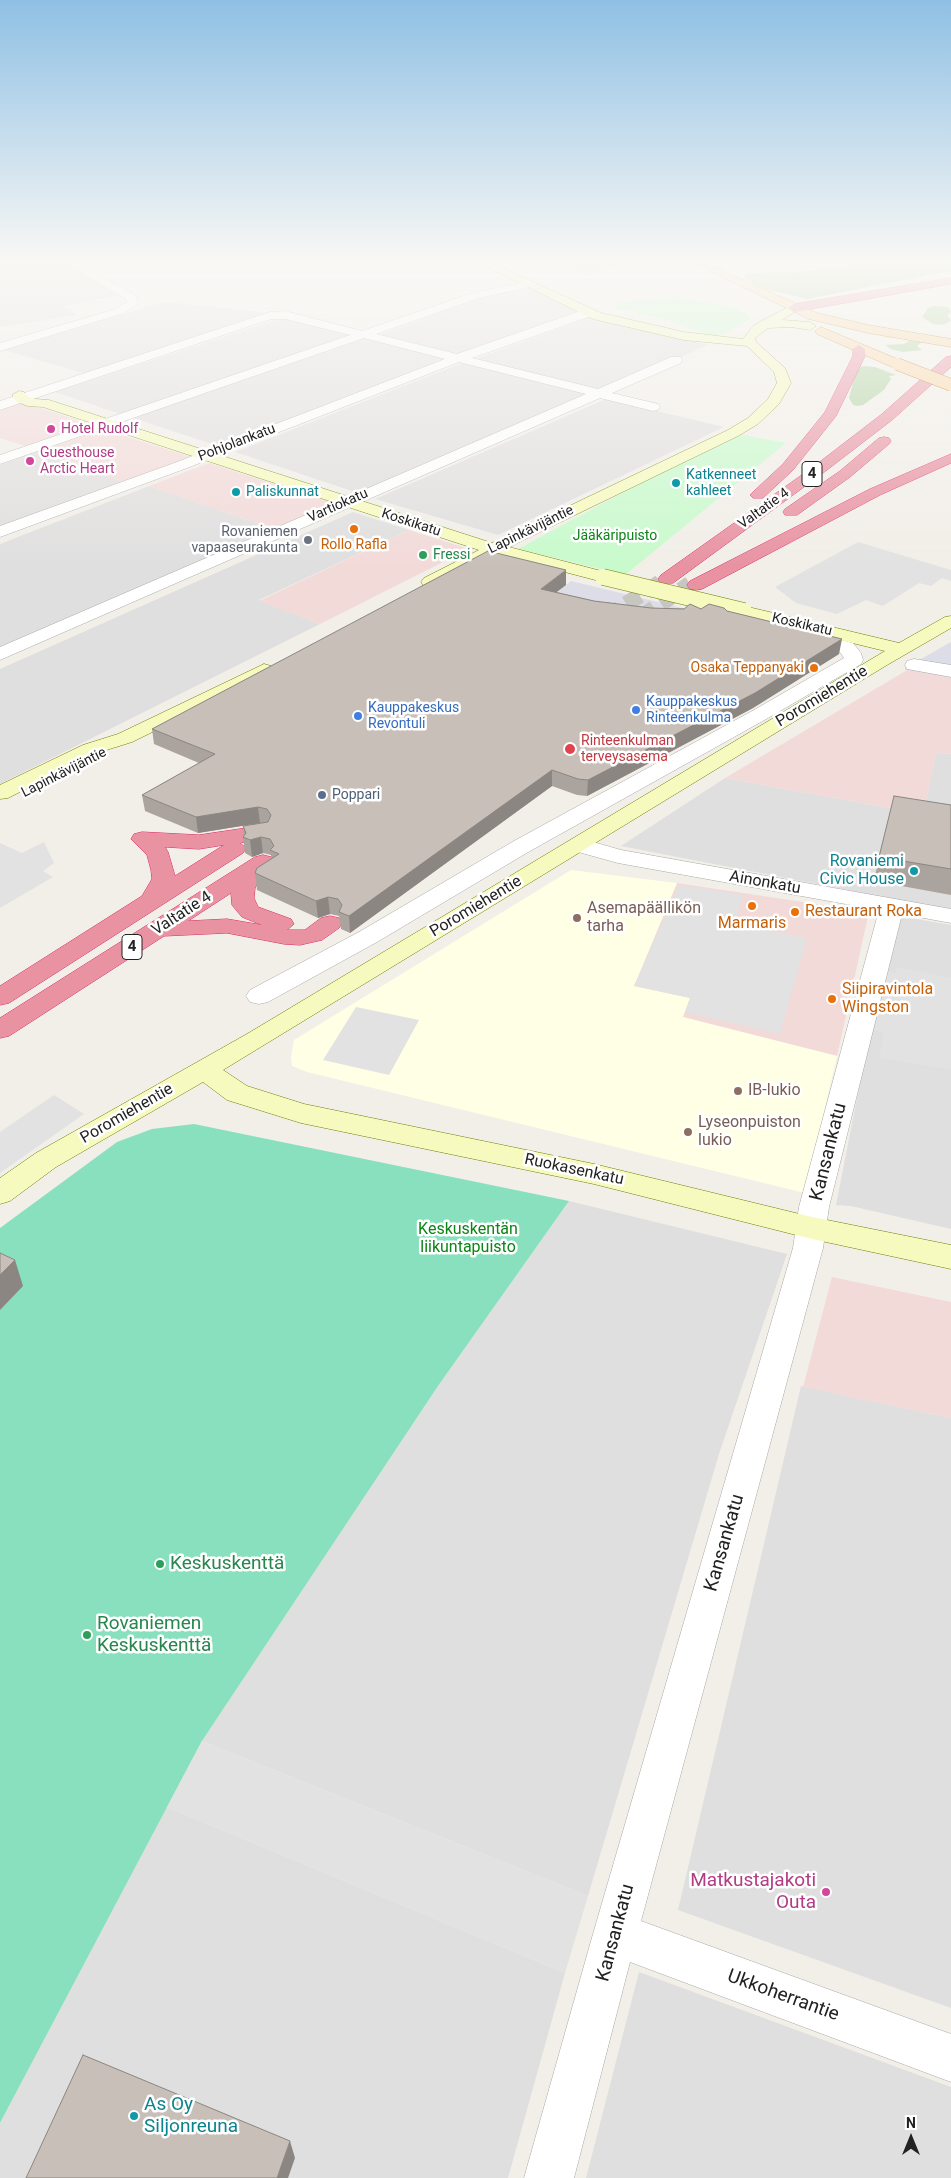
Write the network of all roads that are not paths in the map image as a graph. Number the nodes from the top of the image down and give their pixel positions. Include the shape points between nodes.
1 (120, 366) edge
2 (273, 366) edge
3 (439, 366) edge
4 (483, 366) edge
5 (663, 366) edge
6 (773, 366) edge
7 (854, 366) edge
8 (901, 366) edge
9 (945, 366) edge
10 (951, 384) edge
11 (598, 394) junction
12 (25, 397) junction
13 (936, 398) dead end
14 (0, 406) edge
15 (653, 407) dead end
16 (108, 424) junction
17 (895, 432) dead end
18 (204, 456) junction
19 (951, 458) edge
20 (0, 460) edge
21 (347, 502) junction
22 (780, 521) dead end
23 (0, 532) edge
24 (755, 538) dead end
25 (494, 548) junction
26 (667, 578) tunnel mouth
27 (411, 592) edge
28 (643, 594) tunnel mouth
29 (738, 615) junction
30 (951, 621) edge
31 (0, 654) edge
32 (908, 657) junction
33 (280, 662) edge
34 (853, 662) joint
35 (951, 671) edge
36 (125, 738) junction
37 (0, 793) edge
38 (0, 805) edge
39 (260, 832) edge
40 (579, 845) junction
41 (235, 848) dead end
42 (152, 900) junction
43 (892, 906) junction
44 (951, 916) edge
45 (158, 930) junction
46 (0, 996) edge
47 (259, 996) dead end
48 (0, 1030) edge
49 (204, 1070) junction
50 (0, 1193) edge
51 (812, 1228) junction
52 (951, 1257) edge
53 (615, 1934) junction
54 (951, 2058) edge
55 (549, 2178) edge

1 - 12 street
2 - 16 street
3 - 18 street, Pohjolankatu
4 - 11 street
5 - 11 street, Vartiokatu
6 - 25 main road, Lapinkävijäntie via 781,374 784,384 771,395 753,421
7 - 28 highway via 831,414 794,460 761,493
8 - 10 main road, bridge
9 - 26 highway, Valtatie 4 / 4 via 887,418
10 - 13 highway
11 - 15 street
11 - 21 street, Vartiokatu
12 - 14 street
12 - 16 main road, Koskikatu
16 - 18 main road, Koskikatu
16 - 20 street
17 - 22 highway, Valtatie 4 / 4 via 845,474
18 - 21 main road, Koskikatu
18 - 23 street, Pohjolankatu
19 - 24 highway, Valtatie 4 via 875,492 693,585
21 - 25 main road, Koskikatu
21 - 31 street, Vartiokatu
25 - 27 main road, Lapinkävijäntie
25 - 29 main road, Koskikatu, bridge
29 - 32 main road, Koskikatu
29 - 34 street, Koskikatu via 846,647 854,655
30 - 32 main road, Poromiehentie
32 - 35 street, Koskikatu
32 - 40 main road, Poromiehentie
33 - 36 main road, Lapinkävijäntie
34 - 47 street, Poromiehentie
36 - 37 main road, Lapinkävijäntie via 90,750
36 - 38 main road, Lapinkävijäntie via 103,755
39 - 42 highway via 199,842 142,839 157,852 163,870 164,879
40 - 43 street, Ainonkatu via 618,856
40 - 49 main road, Poromiehentie
41 - 42 highway, Valtatie 4 / 4
42 - 46 highway, Valtatie 4 / 4
43 - 44 street, Ainonkatu
43 - 51 street, Kansankatu via 814,1207
45 - 45 highway, Valtatie 4 / 4 via 258,865 243,888 242,898 250,912 271,922 300,927 330,923 313,935 300,938 227,926
45 - 48 highway, Valtatie 4 / 4
49 - 50 main road, Poromiehentie via 46,1160
49 - 51 main road, Ruokasenkatu via 237,1093 300,1113 594,1174
51 - 52 main road, Ruokasenkatu
51 - 53 street, Kansankatu
53 - 54 street, Ukkoherrantie
53 - 55 street, Kansankatu

